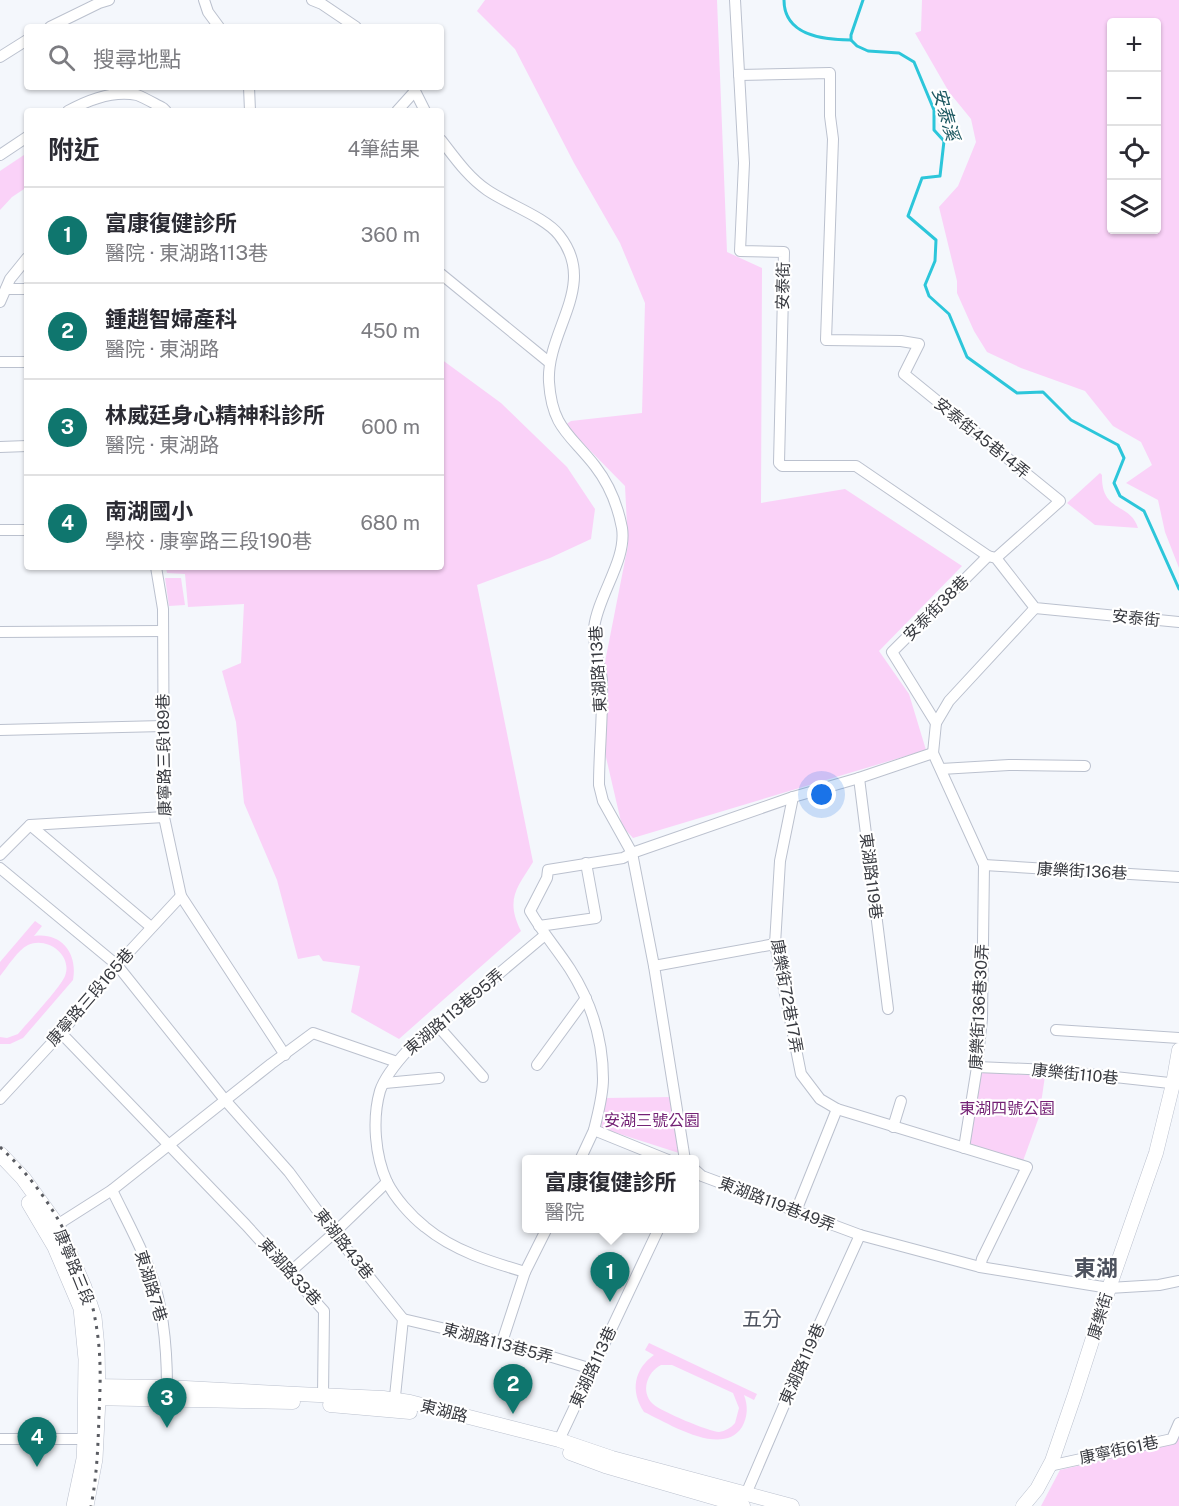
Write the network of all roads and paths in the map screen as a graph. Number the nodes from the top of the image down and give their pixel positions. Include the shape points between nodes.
1 (109, 0) edge
2 (204, 0) edge
3 (735, 0) edge
4 (320, 1) edge
5 (56, 24) edge
6 (217, 24) edge
7 (352, 24) edge
8 (24, 42) edge
9 (0, 57) edge
10 (739, 75) junction
11 (249, 90) edge
12 (413, 90) edge
13 (414, 90) edge
14 (73, 108) edge
15 (163, 108) edge
16 (250, 108) edge
17 (399, 108) edge
18 (424, 108) edge
19 (24, 138) edge
20 (444, 144) edge
21 (0, 154) edge
22 (24, 262) edge
23 (444, 276) edge
24 (6, 289) junction
25 (24, 289) edge
26 (0, 302) edge
27 (0, 362) edge
28 (24, 362) edge
29 (550, 363) junction
30 (24, 446) edge
31 (0, 447) edge
32 (0, 530) edge
33 (24, 530) edge
34 (992, 557) junction
35 (156, 570) edge
36 (1035, 608) junction
37 (1179, 622) edge
38 (163, 631) junction
39 (0, 632) edge
40 (0, 642) edge
41 (936, 723) junction
42 (163, 726) junction
43 (0, 730) edge
44 (933, 753) junction
45 (1085, 766) dead end
46 (941, 770) junction
47 (859, 778) junction
48 (793, 797) junction
49 (164, 817) junction
50 (30, 825) junction
51 (632, 853) junction
52 (0, 855) edge
53 (586, 863) junction
54 (984, 865) junction
55 (0, 868) edge
56 (1179, 877) edge
57 (181, 896) junction
58 (151, 927) junction
59 (542, 931) junction
60 (775, 944) junction
61 (117, 965) junction
62 (654, 966) junction
63 (586, 998) junction
64 (888, 1009) dead end
65 (437, 1025) junction
66 (1056, 1030) dead end
67 (62, 1033) junction
68 (1179, 1038) edge
69 (1179, 1050) edge
70 (285, 1055) junction
71 (397, 1062) junction
72 (537, 1065) dead end
73 (977, 1067) junction
74 (483, 1077) dead end
75 (440, 1078) dead end
76 (385, 1083) junction
77 (1176, 1084) edge
78 (0, 1099) edge
79 (225, 1100) junction
80 (902, 1101) dead end
81 (837, 1109) junction
82 (893, 1127) junction
83 (594, 1130) junction
84 (169, 1145) junction
85 (964, 1148) junction
86 (0, 1154) edge
87 (582, 1155) edge
88 (656, 1155) edge
89 (684, 1155) edge
90 (0, 1168) edge
91 (699, 1174) edge
92 (387, 1182) junction
93 (112, 1190) junction
94 (796, 1211) junction
95 (57, 1225) junction
96 (334, 1233) junction
97 (544, 1233) edge
98 (657, 1233) edge
99 (860, 1235) junction
100 (980, 1267) junction
101 (290, 1272) junction
102 (525, 1272) junction
103 (1179, 1281) edge
104 (1109, 1288) junction
105 (402, 1320) junction
106 (502, 1342) junction
107 (592, 1369) junction
108 (167, 1387) junction
109 (91, 1392) junction
110 (323, 1395) junction
111 (394, 1405) junction
112 (1179, 1423) edge
113 (0, 1438) edge
114 (85, 1439) junction
115 (559, 1440) junction
116 (1049, 1466) junction
117 (744, 1500) edge
118 (714, 1503) edge
119 (74, 1506) edge
120 (86, 1506) edge
121 (792, 1506) edge
122 (1023, 1506) edge

1 - 5 street
2 - 6 street
3 - 10 street, 安泰街
4 - 7 street
8 - 9 street
10 - 34 street, 安泰街 via 744,163 740,251 784,252 779,463 856,466
10 - 34 street, 安泰街45巷14弄 via 830,73 833,139 826,339 919,344 904,374 1060,501
11 - 16 street
12 - 17 street
13 - 18 street
14 - 15 street via 109,95 136,95
19 - 21 street
20 - 29 street, 東湖路113巷 via 486,189 548,224 560,235 573,261 571,302
22 - 24 street
23 - 29 street
24 - 25 street
24 - 26 street
27 - 28 street
29 - 51 street, 東湖路113巷 via 550,397 562,428 606,482 622,531 621,550 594,630 602,680 599,785 603,801
30 - 31 street
32 - 33 street
34 - 36 street
34 - 41 street, 安泰街38巷 via 892,652
35 - 38 street, 康寧路三段189巷
36 - 37 street, 安泰街
36 - 41 street via 949,701
38 - 39 street
38 - 42 street, 康寧路三段189巷
39 - 40 street
41 - 44 street
42 - 43 street
42 - 49 street, 康寧路三段189巷
44 - 46 street
44 - 47 street
45 - 46 street via 1009,765
46 - 54 street
47 - 48 street
47 - 64 street, 東湖路119巷
48 - 51 street
48 - 60 street, 康樂街72巷17弄 via 780,861
49 - 50 street
49 - 57 street, 康寧路三段189巷
50 - 52 street
50 - 58 street
51 - 53 street
51 - 62 street, 東湖路113巷
53 - 59 street via 548,870 530,911
53 - 59 street via 596,918
54 - 56 street, 康樂街136巷
54 - 73 street, 康樂街136巷30弄 via 982,1019
55 - 61 street, 東湖路43巷
57 - 58 street, 康寧路三段165巷
57 - 70 street, 康寧路三段189巷
58 - 61 street, 康寧路三段165巷
59 - 63 street
59 - 65 street, 東湖路113巷95弄
60 - 62 street
60 - 81 street, 康樂街72巷17弄 via 801,1074 820,1099
61 - 67 street, 康寧路三段165巷
61 - 79 street, 東湖路43巷
62 - 89 street, 東湖路113巷
63 - 72 street
63 - 83 street via 597,1028 603,1079
65 - 71 street, 東湖路113巷95弄
65 - 74 street
66 - 68 street
67 - 78 street, 康寧路三段165巷
67 - 84 street, 東湖路33巷
69 - 77 street, 康樂街
70 - 71 street via 313,1033
70 - 79 street
71 - 76 street, 東湖路113巷95弄
73 - 77 street, 康樂街110巷 via 1051,1070
73 - 85 street, 康樂街136巷30弄
75 - 76 street
76 - 92 street, 東湖路113巷95弄 via 380,1090 376,1134
77 - 104 street, 康樂街
79 - 84 street
79 - 96 street, 東湖路43巷 via 289,1172
80 - 82 street
81 - 82 street, 康樂街72巷17弄
81 - 94 street
82 - 85 street, 康樂街72巷17弄
83 - 87 street
83 - 88 street
84 - 93 street
84 - 101 street, 東湖路33巷
85 - 100 street, 康樂街72巷17弄 via 1027,1167
86 - 95 main road, 康寧路三段
90 - 109 main road, 康寧路三段 via 38,1217 81,1308
91 - 94 street, 東湖路119巷49弄
92 - 96 street
92 - 102 street, 東湖路113巷95弄 via 427,1229 480,1259
93 - 95 street
93 - 108 street, 東湖路7巷 via 150,1273 162,1316
94 - 99 street, 東湖路119巷49弄
95 - 109 main road, 康寧路三段 via 94,1317 97,1348
96 - 101 street
96 - 105 street, 東湖路43巷
97 - 102 street
98 - 107 street, 東湖路113巷
99 - 100 street, 東湖路119巷49弄
99 - 117 street, 東湖路119巷
100 - 104 street, 東湖路119巷49弄
101 - 110 street, 東湖路33巷 via 324,1311
102 - 106 street
103 - 104 street, 東湖路119巷49弄
104 - 116 street, 康樂街
105 - 106 street, 東湖路113巷5弄
105 - 111 street
106 - 107 street, 東湖路113巷5弄
107 - 115 street, 東湖路113巷
108 - 109 street, 東湖路
108 - 110 street, 東湖路
109 - 111 street, 東湖路
109 - 114 main road, 康寧路三段
109 - 120 main road, 康寧路三段 via 95,1460
110 - 111 street, 東湖路
111 - 115 street, 東湖路 via 410,1402
111 - 118 street, 東湖路 via 555,1448
112 - 116 street, 康寧街61巷 via 1172,1439
113 - 114 street
114 - 119 main road, 康寧路三段
115 - 117 street, 東湖路
116 - 122 street, 康樂街
117 - 118 street, 東湖路
117 - 121 street, 東湖路

